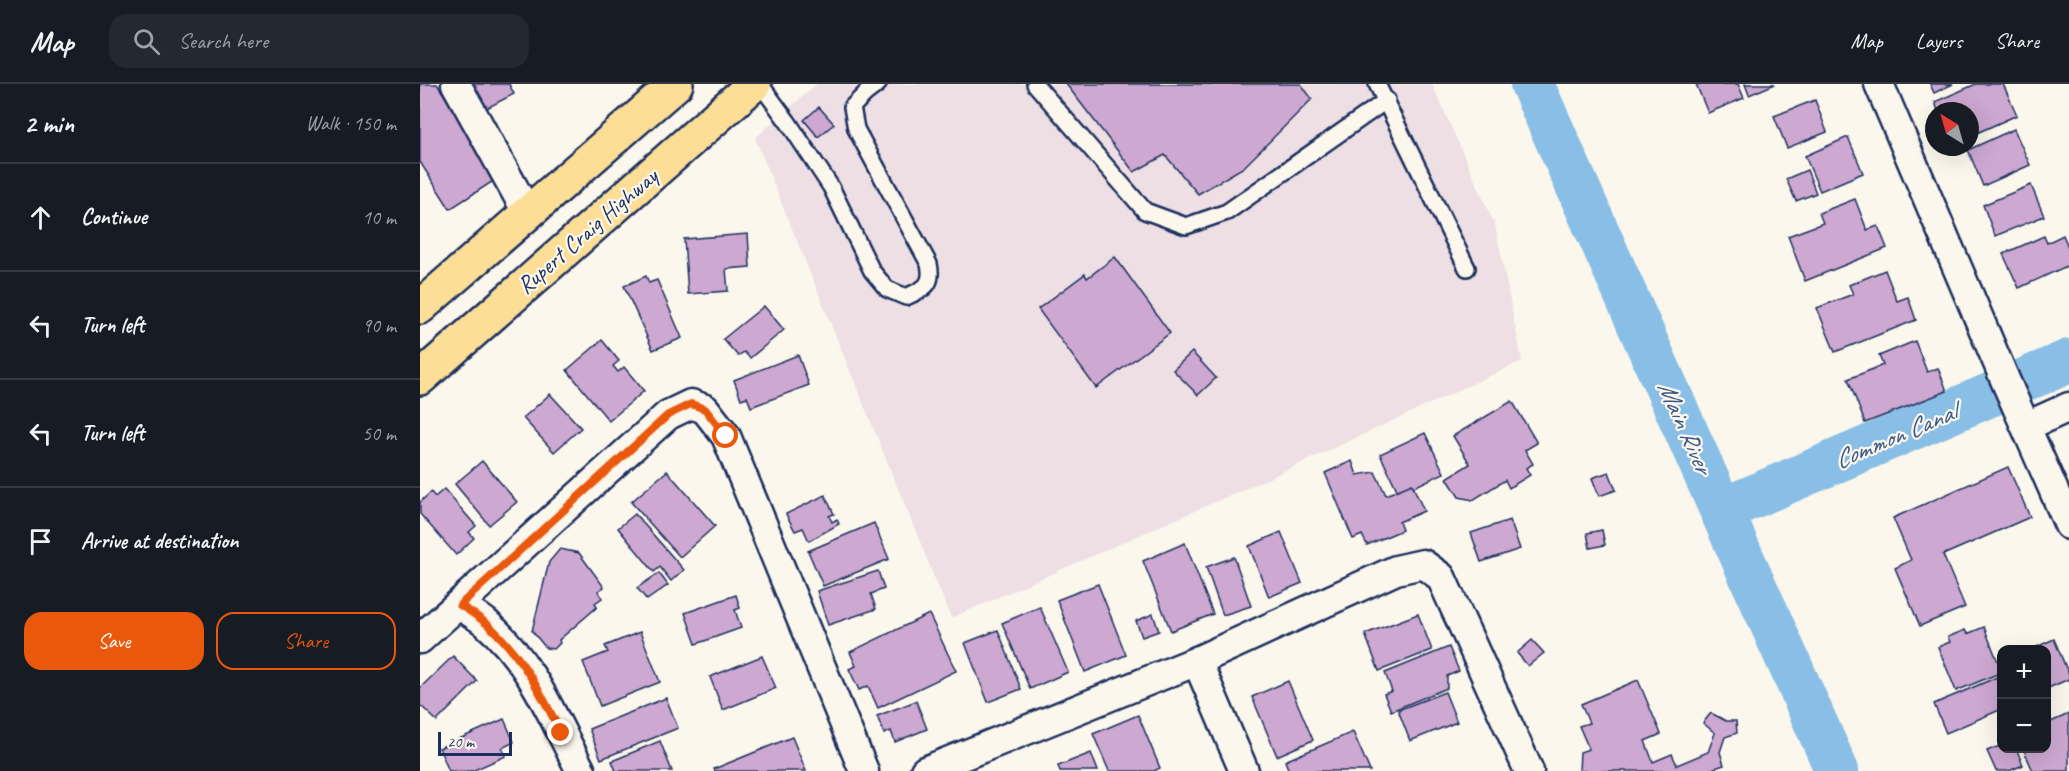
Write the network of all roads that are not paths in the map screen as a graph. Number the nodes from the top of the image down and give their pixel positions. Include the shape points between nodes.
1 (456, 84) edge
2 (676, 84) edge
3 (754, 84) edge
4 (760, 84) edge
5 (878, 84) edge
6 (1035, 84) edge
7 (1377, 84) edge
8 (1880, 84) edge
9 (1387, 100) junction
10 (527, 212) junction
11 (1467, 268) dead end
12 (420, 307) edge
13 (420, 378) edge
14 (2069, 407) edge
15 (2026, 426) junction
16 (2069, 525) edge
17 (460, 605) junction
18 (420, 639) edge
19 (1197, 661) junction
20 (580, 771) edge
21 (864, 771) edge
22 (925, 771) edge
23 (1244, 771) edge
24 (1529, 771) edge

1 - 10 street
2 - 10 main road
3 - 13 main road, Rupert Craig Highway
4 - 5 lane via 831,187 872,270 887,289 906,297 926,287 931,275 929,264 856,129 852,107
6 - 9 lane via 1145,211 1186,225 1227,212
7 - 9 lane
8 - 15 street
9 - 11 lane
10 - 12 main road
14 - 15 street
15 - 16 street
17 - 18 street
17 - 20 street via 486,623 515,653 541,692
17 - 21 street via 668,415 691,404 705,409 726,436
19 - 22 street
19 - 23 street
19 - 24 street via 1396,570 1423,564 1441,577

